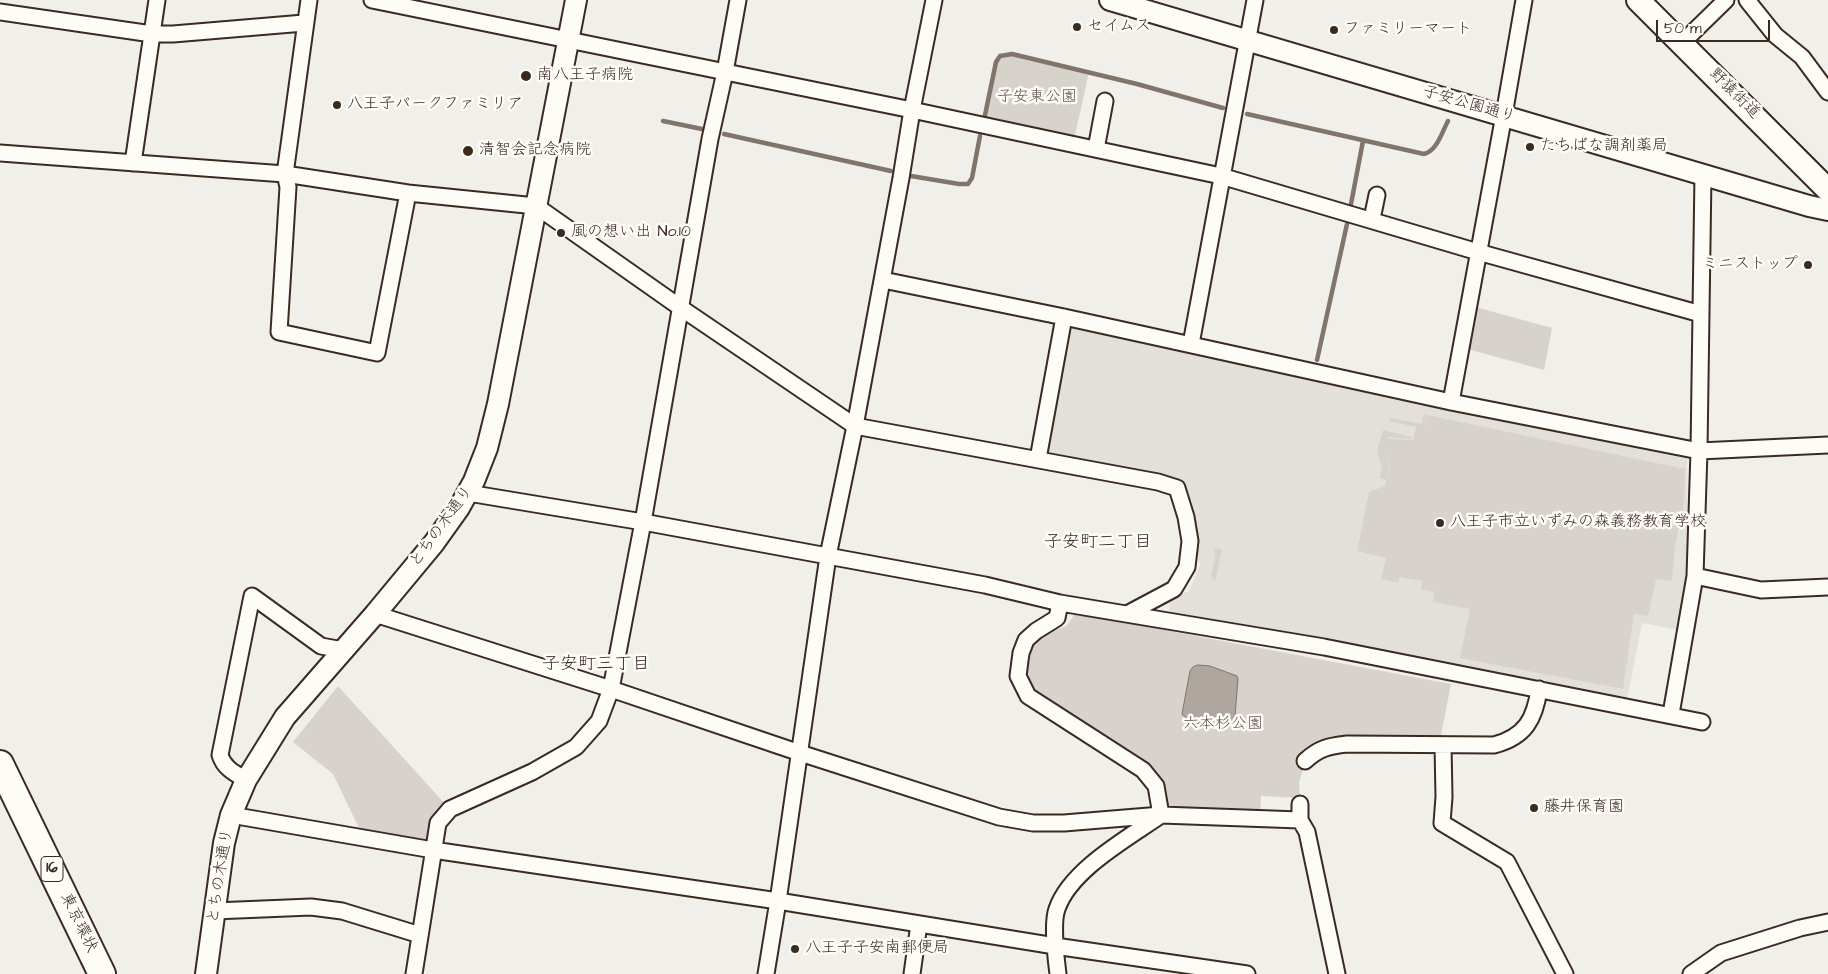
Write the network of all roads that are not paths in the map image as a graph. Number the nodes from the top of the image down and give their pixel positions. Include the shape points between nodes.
1 (157, 0) edge
2 (309, 0) edge
3 (372, 0) edge
4 (576, 0) edge
5 (738, 0) edge
6 (934, 0) edge
7 (1110, 0) edge
8 (1255, 0) edge
9 (1524, 0) edge
10 (1638, 0) edge
11 (1726, 0) edge
12 (1747, 0) edge
13 (0, 12) edge
14 (304, 23) junction
15 (152, 34) junction
16 (568, 40) junction
17 (1247, 40) junction
18 (1682, 43) junction
19 (725, 72) junction
20 (1828, 92) edge
21 (1106, 101) dead end
22 (912, 110) junction
23 (1504, 116) junction
24 (1096, 149) junction
25 (0, 153) edge
26 (133, 163) junction
27 (285, 174) junction
28 (1703, 174) junction
29 (1221, 176) junction
30 (1828, 190) edge
31 (408, 193) junction
32 (1377, 195) dead end
33 (536, 206) junction
34 (1828, 210) edge
35 (1372, 219) junction
36 (1478, 252) junction
37 (883, 280) junction
38 (681, 308) junction
39 (1701, 314) junction
40 (1064, 316) junction
41 (1192, 344) junction
42 (1451, 402) junction
43 (855, 426) junction
44 (1828, 445) edge
45 (1699, 451) junction
46 (1038, 459) junction
47 (468, 493) junction
48 (643, 522) junction
49 (828, 556) junction
50 (1696, 576) junction
51 (1828, 587) edge
52 (1060, 603) junction
53 (375, 614) junction
54 (1127, 614) junction
55 (343, 650) junction
56 (611, 689) junction
57 (1539, 689) junction
58 (1671, 714) junction
59 (1702, 722) dead end
60 (1443, 745) junction
61 (800, 753) junction
62 (1305, 761) dead end
63 (0, 764) edge
64 (246, 780) junction
65 (1300, 804) dead end
66 (231, 815) junction
67 (1161, 815) junction
68 (1300, 820) junction
69 (433, 850) junction
70 (778, 900) junction
71 (214, 911) junction
72 (1828, 922) edge
73 (919, 924) junction
74 (420, 935) junction
75 (1055, 946) junction
76 (102, 974) edge
77 (206, 974) edge
78 (414, 974) edge
79 (766, 974) edge
80 (912, 974) edge
81 (1058, 974) edge
82 (1247, 974) edge
83 (1337, 974) edge
84 (1565, 974) edge
85 (1691, 974) edge

1 - 15 street
2 - 14 street
3 - 16 street
4 - 16 street, とちの木通り
5 - 19 street
6 - 22 street
7 - 17 street, 子安公園通り
8 - 17 street
9 - 23 street
10 - 18 main road, 野猿街道
11 - 18 street
12 - 20 street via 1775,35 1802,57
13 - 15 street
14 - 15 street
14 - 27 street
15 - 26 street
16 - 19 street
16 - 33 street, とちの木通り
17 - 23 street, 子安公園通り
17 - 29 street
18 - 30 main road, 野猿街道
19 - 22 street
19 - 38 street
21 - 24 street
22 - 24 street
22 - 37 street
23 - 28 street, 子安公園通り
23 - 36 street
24 - 29 street
25 - 26 street
26 - 27 street
27 - 31 street
27 - 31 street via 288,187 279,332 377,353
28 - 34 street, 子安公園通り
28 - 39 street
29 - 35 street
29 - 41 street
31 - 33 street
32 - 35 street
33 - 38 street
33 - 47 street, とちの木通り via 498,404 487,448
35 - 36 street
36 - 39 street
36 - 42 street
37 - 40 street
37 - 43 street
38 - 43 street
38 - 48 street
39 - 45 street
40 - 41 street
40 - 46 street
41 - 42 street
42 - 45 street
43 - 46 street
43 - 49 street
44 - 45 street
45 - 50 street
46 - 54 street via 1177,488 1190,541 1187,567 1174,590
47 - 48 street
47 - 53 street, とちの木通り via 434,543
48 - 49 street
48 - 56 street
49 - 52 street via 985,585
49 - 61 street
50 - 51 street via 1761,590
50 - 58 street
52 - 54 street
52 - 67 street via 1057,618 1026,640 1018,676 1028,696 1143,770 1156,786
53 - 55 street, とちの木通り
53 - 56 street
54 - 57 street
55 - 64 street, とちの木通り via 285,717
55 - 64 street via 321,646 252,596 220,755 228,768
56 - 61 street
56 - 69 street via 599,721 576,747 532,772 450,809 438,823
57 - 58 street
57 - 60 street via 1537,704 1518,736 1494,745
58 - 59 street
60 - 62 street via 1328,746
60 - 84 street via 1442,823 1507,862
61 - 67 street via 999,817 1033,823
61 - 70 street
63 - 76 highway, 東京環状 / 16
64 - 66 street, とちの木通り
65 - 68 street
66 - 69 street
66 - 71 street, とちの木通り
67 - 68 street
67 - 75 street via 1086,868 1067,888 1056,910
68 - 83 street via 1307,832
69 - 70 street
69 - 74 street
70 - 73 street
70 - 79 street
71 - 74 street via 311,907 334,910
71 - 77 street, とちの木通り
72 - 85 street via 1721,953
73 - 75 street
73 - 80 street
74 - 78 street
75 - 81 street
75 - 82 street

